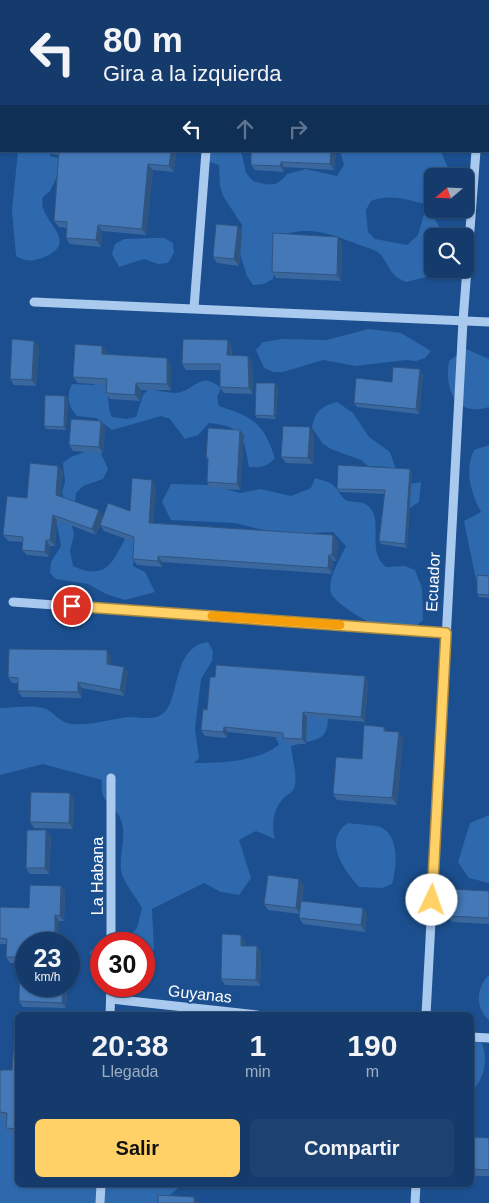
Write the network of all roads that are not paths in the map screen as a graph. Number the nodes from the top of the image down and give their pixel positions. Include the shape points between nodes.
1 (206, 152) edge
2 (476, 152) edge
3 (34, 302) dead end
4 (194, 308) junction
5 (463, 321) junction
6 (489, 322) edge
7 (13, 602) dead end
8 (446, 633) junction
9 (111, 778) dead end
10 (111, 932) edge
11 (111, 999) joint
12 (110, 1012) edge
13 (230, 1012) edge
14 (426, 1012) edge
15 (474, 1037) edge
16 (489, 1038) edge
17 (101, 1187) edge
18 (416, 1187) edge
19 (100, 1203) edge
20 (415, 1203) edge

1 - 4 street
2 - 5 street, Ecuador
3 - 4 street
4 - 5 street
5 - 6 street
5 - 8 street, Ecuador
7 - 8 street
8 - 14 street, Ecuador
9 - 10 street, La Habana
11 - 12 street
11 - 13 street, Guyanas
15 - 16 street
17 - 19 street
18 - 20 street

